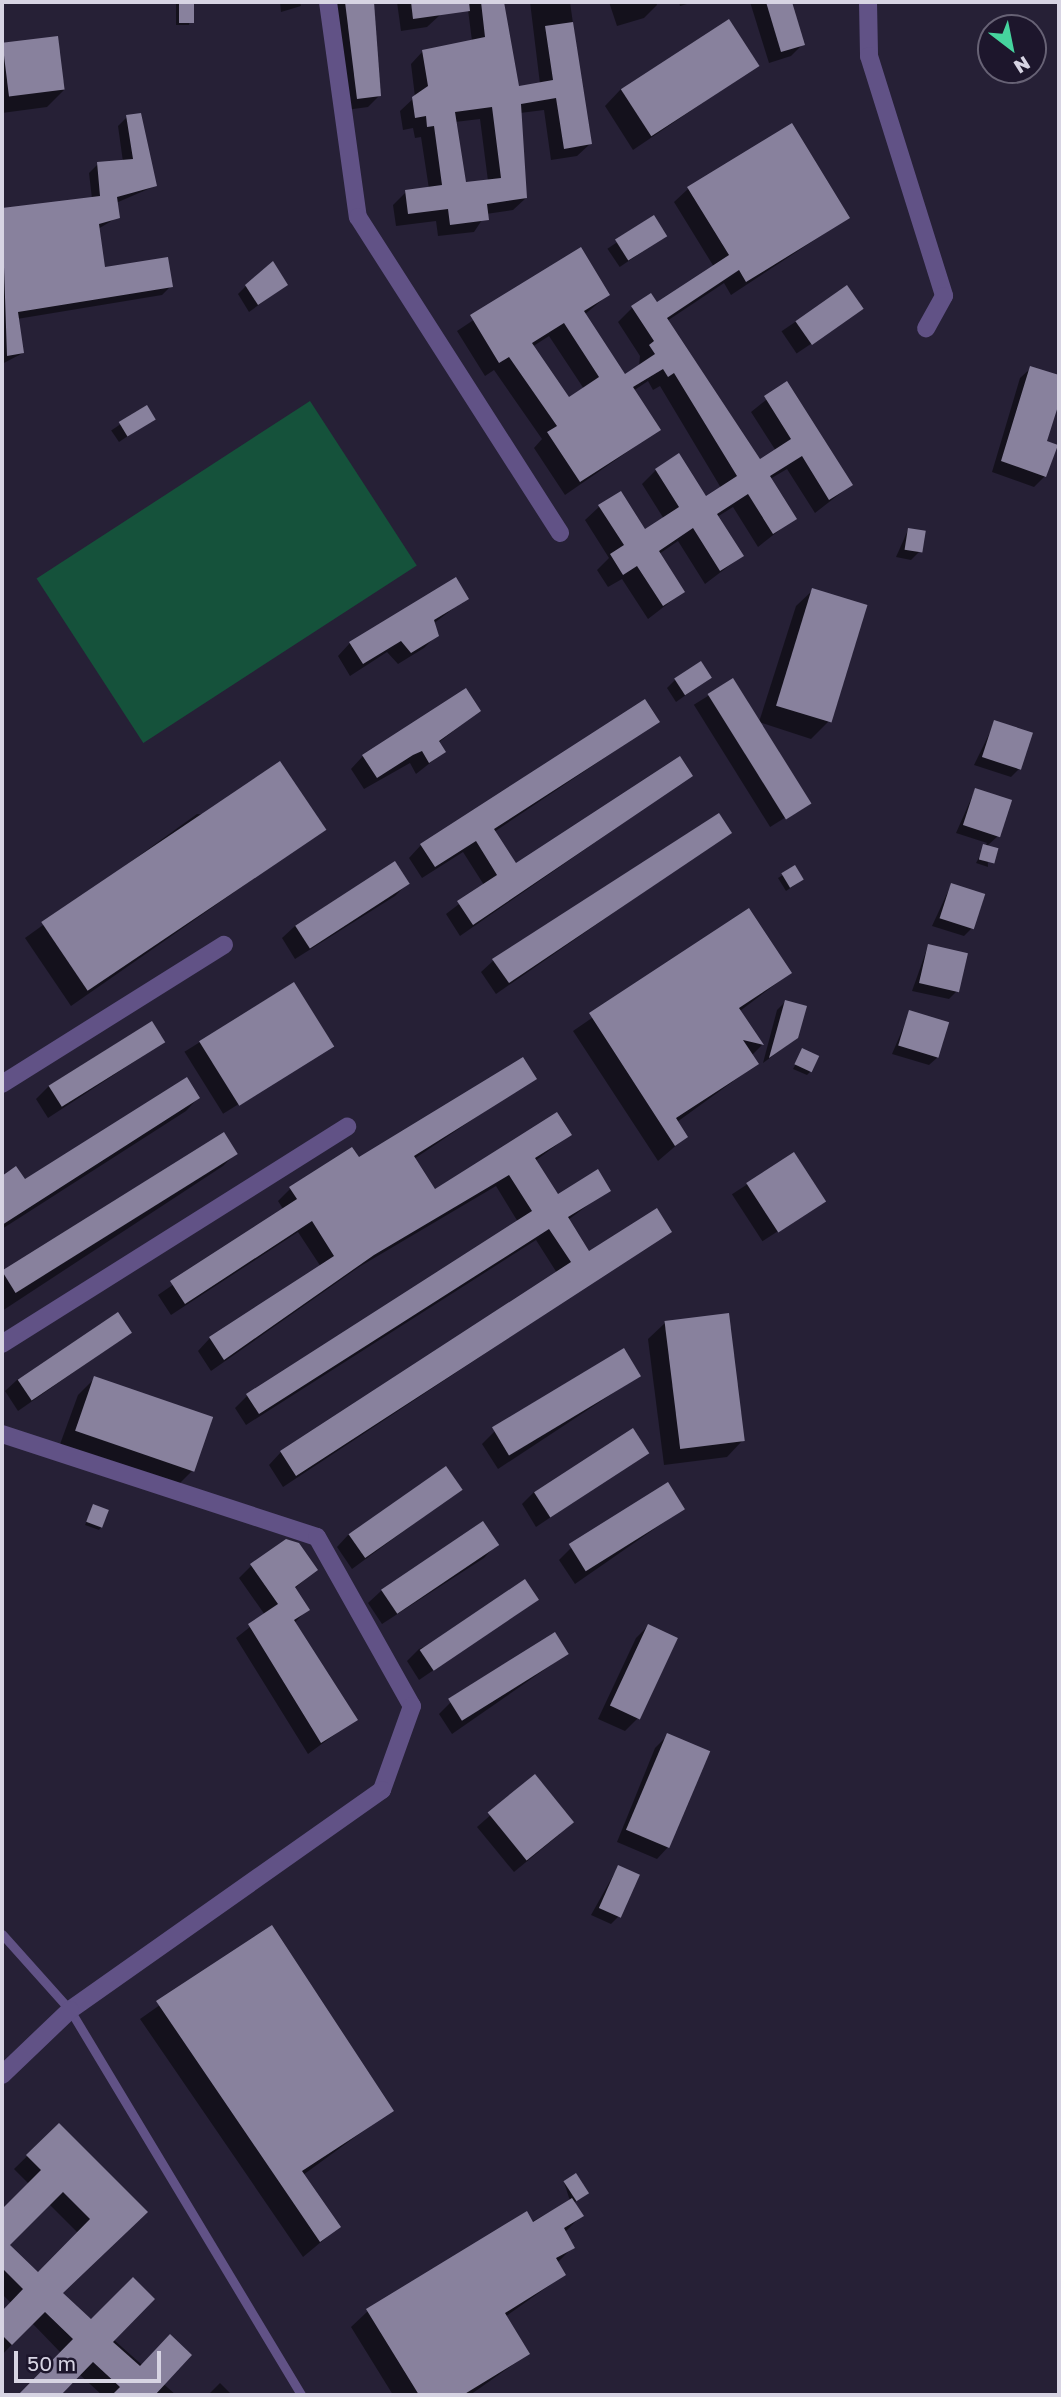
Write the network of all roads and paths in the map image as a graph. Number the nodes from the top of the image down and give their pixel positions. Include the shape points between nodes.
1 (328, 2) edge
2 (868, 2) edge
3 (926, 328) dead end
4 (560, 533) dead end
5 (224, 945) dead end
6 (2, 1084) edge
7 (348, 1127) dead end
8 (2, 1344) edge
9 (2, 1434) edge
10 (2, 1934) edge
11 (71, 2010) junction
12 (2, 2076) edge
13 (301, 2395) edge

1 - 4 street via 358,217
2 - 3 street via 869,56 944,296
5 - 6 street
7 - 8 street
9 - 11 street via 317,1538 412,1706 382,1790
10 - 11 lane
11 - 12 street
11 - 13 lane

